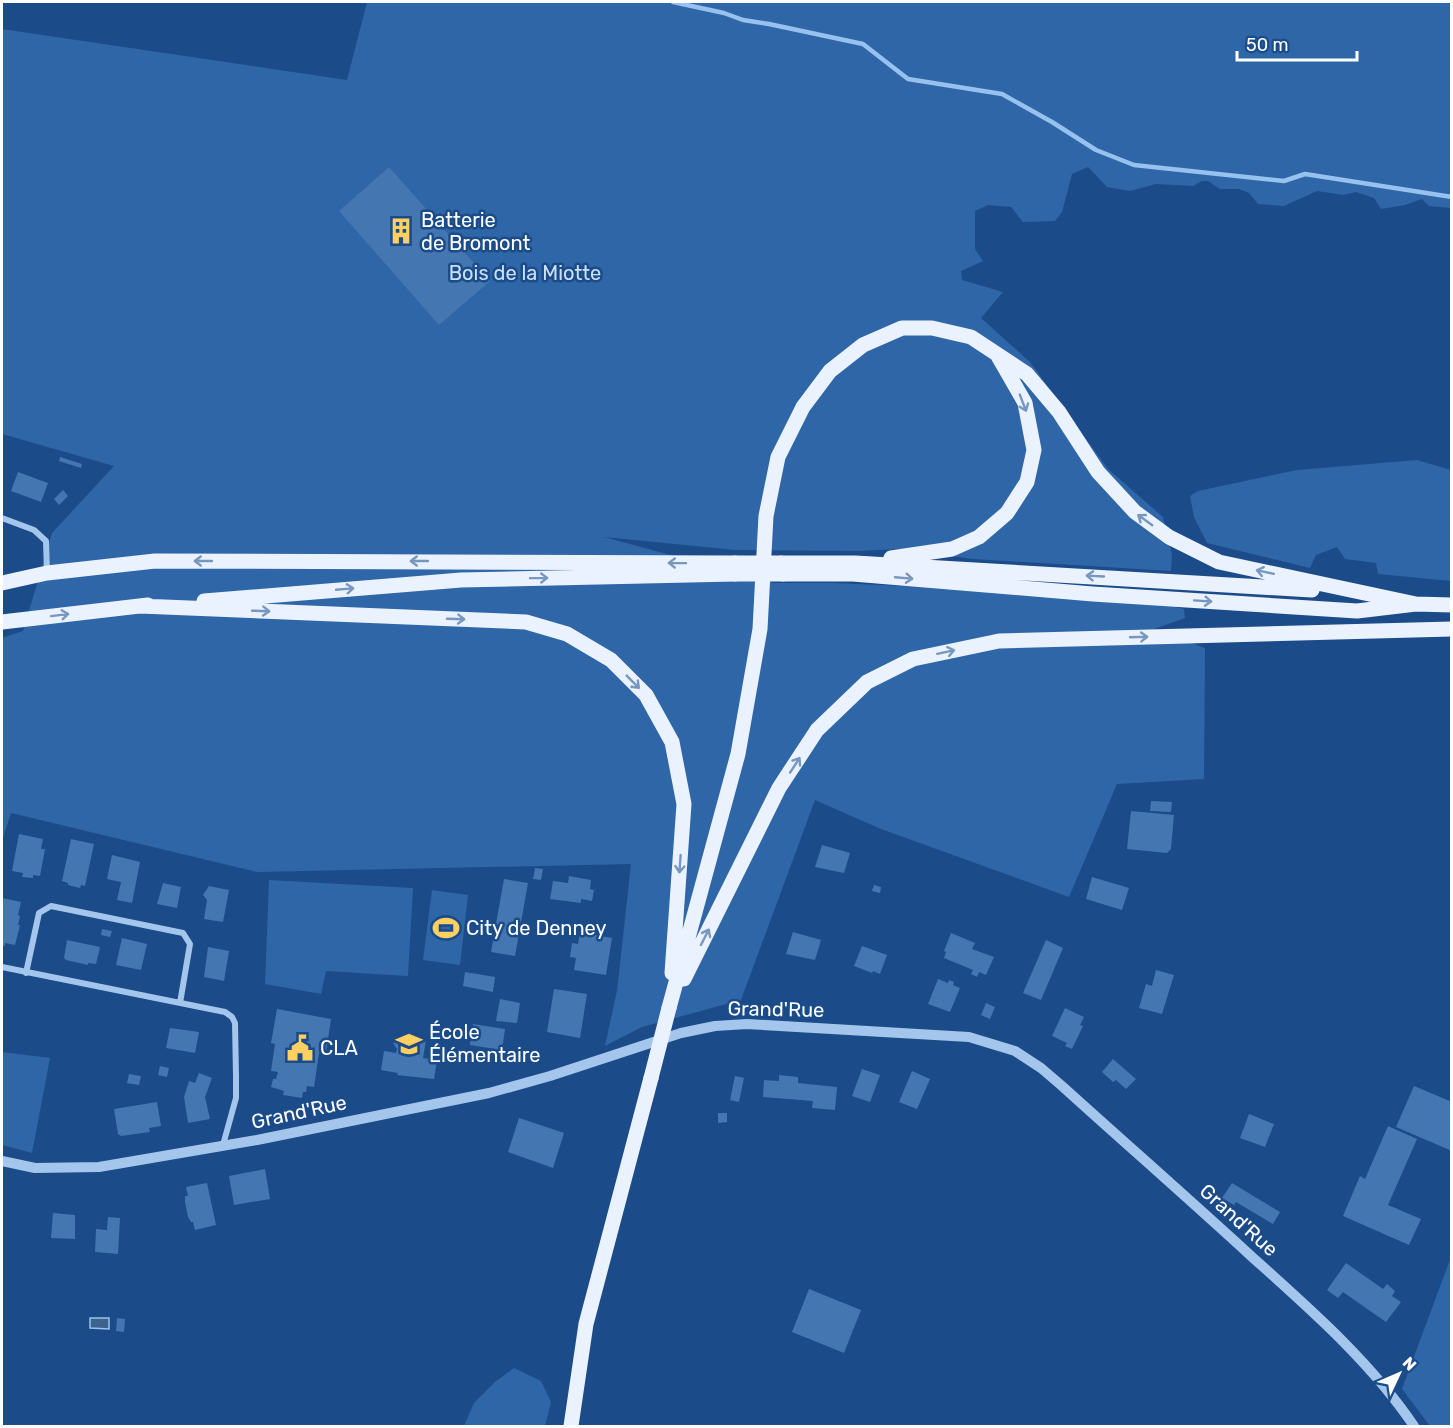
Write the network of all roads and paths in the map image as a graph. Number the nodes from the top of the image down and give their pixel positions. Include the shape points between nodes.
1 (995, 351) junction
2 (2, 518) edge
3 (855, 563) junction
4 (782, 568) junction
5 (735, 569) junction
6 (47, 573) junction
7 (2, 583) edge
8 (1363, 593) junction
9 (1416, 604) junction
10 (1452, 605) edge
11 (140, 606) junction
12 (2, 622) edge
13 (1452, 629) edge
14 (2, 968) edge
15 (26, 973) junction
16 (180, 1003) junction
17 (669, 1008) junction
18 (223, 1145) junction
19 (2, 1161) edge
20 (571, 1426) edge
21 (1414, 1426) edge

1 -> 3 main road via 1025,403 1034,450 1027,482 1007,513 980,537 952,549
8 -> 1 main road via 1219,562 1169,537 1135,512 1098,472 1059,411 1027,374
1 - 17 main road via 971,336 932,327 902,328 863,345 830,371 803,407 778,457 766,516 760,629 738,754
2 - 6 street via 34,530 46,541
3 - 4 main road
8 -> 3 main road
4 - 5 main road, bridge
4 -> 9 main road via 1358,611
5 -> 6 main road via 155,561
11 -> 5 main road via 461,580
6 - 7 main road
8 - 9 main road
9 - 10 main road
12 -> 11 main road
11 -> 17 main road via 526,622 567,634 611,660 646,695 672,742 684,804
17 -> 13 main road via 779,788 817,730 867,682 913,659 999,641
14 - 15 street
15 - 16 street
15 - 16 street via 39,913 51,906 183,933 190,944
16 - 18 street via 225,1012 235,1023 236,1098
17 - 20 main road, bridge via 586,1324
18 - 19 street, Grand'Rue via 99,1167 36,1168
18 - 21 street, Grand'Rue via 489,1093 715,1026 747,1024 969,1037 1015,1051 1062,1086 1355,1353

